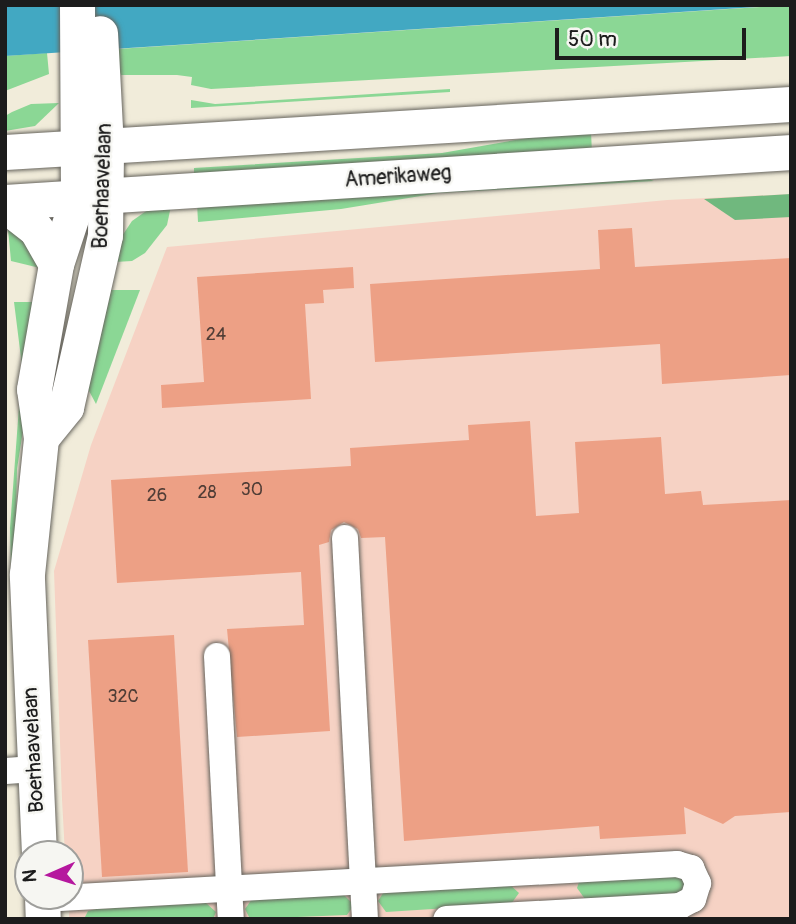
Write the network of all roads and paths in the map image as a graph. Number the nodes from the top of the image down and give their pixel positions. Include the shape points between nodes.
1 (77, 5) edge
2 (98, 5) edge
3 (91, 57) junction
4 (791, 104) edge
5 (91, 148) junction
6 (5, 152) edge
7 (791, 152) edge
8 (92, 196) junction
9 (5, 203) edge
10 (56, 264) junction
11 (41, 438) junction
12 (345, 538) dead end
13 (217, 656) dead end
14 (20, 770) edge
15 (36, 840) edge
16 (562, 871) junction
17 (523, 873) junction
18 (363, 881) junction
19 (229, 888) junction
20 (84, 901) edge
21 (576, 915) edge
22 (535, 916) edge
23 (231, 919) edge
24 (365, 919) edge
25 (446, 919) edge

1 - 3 main road, Boerhaavelaan
2 - 3 main road, Boerhaavelaan
3 - 5 main road, Boerhaavelaan
4 - 5 main road
5 - 6 main road
5 - 8 main road, Boerhaavelaan
7 - 8 main road, Amerikaweg
8 - 9 main road, Amerikaweg
8 - 10 main road, Boerhaavelaan
8 - 11 main road, Boerhaavelaan via 99,272 66,407
9 - 10 main road via 36,229
10 - 11 main road, Boerhaavelaan via 34,389
11 - 14 main road, Boerhaavelaan via 27,543
12 - 18 street
13 - 19 street
14 - 15 main road, Boerhaavelaan
16 - 17 street
16 - 21 street
16 - 21 street via 677,864 691,868 698,883 693,899 680,906
17 - 18 street
17 - 22 street
18 - 19 street
18 - 24 street
19 - 20 street
19 - 23 street
21 - 22 street
22 - 25 street

